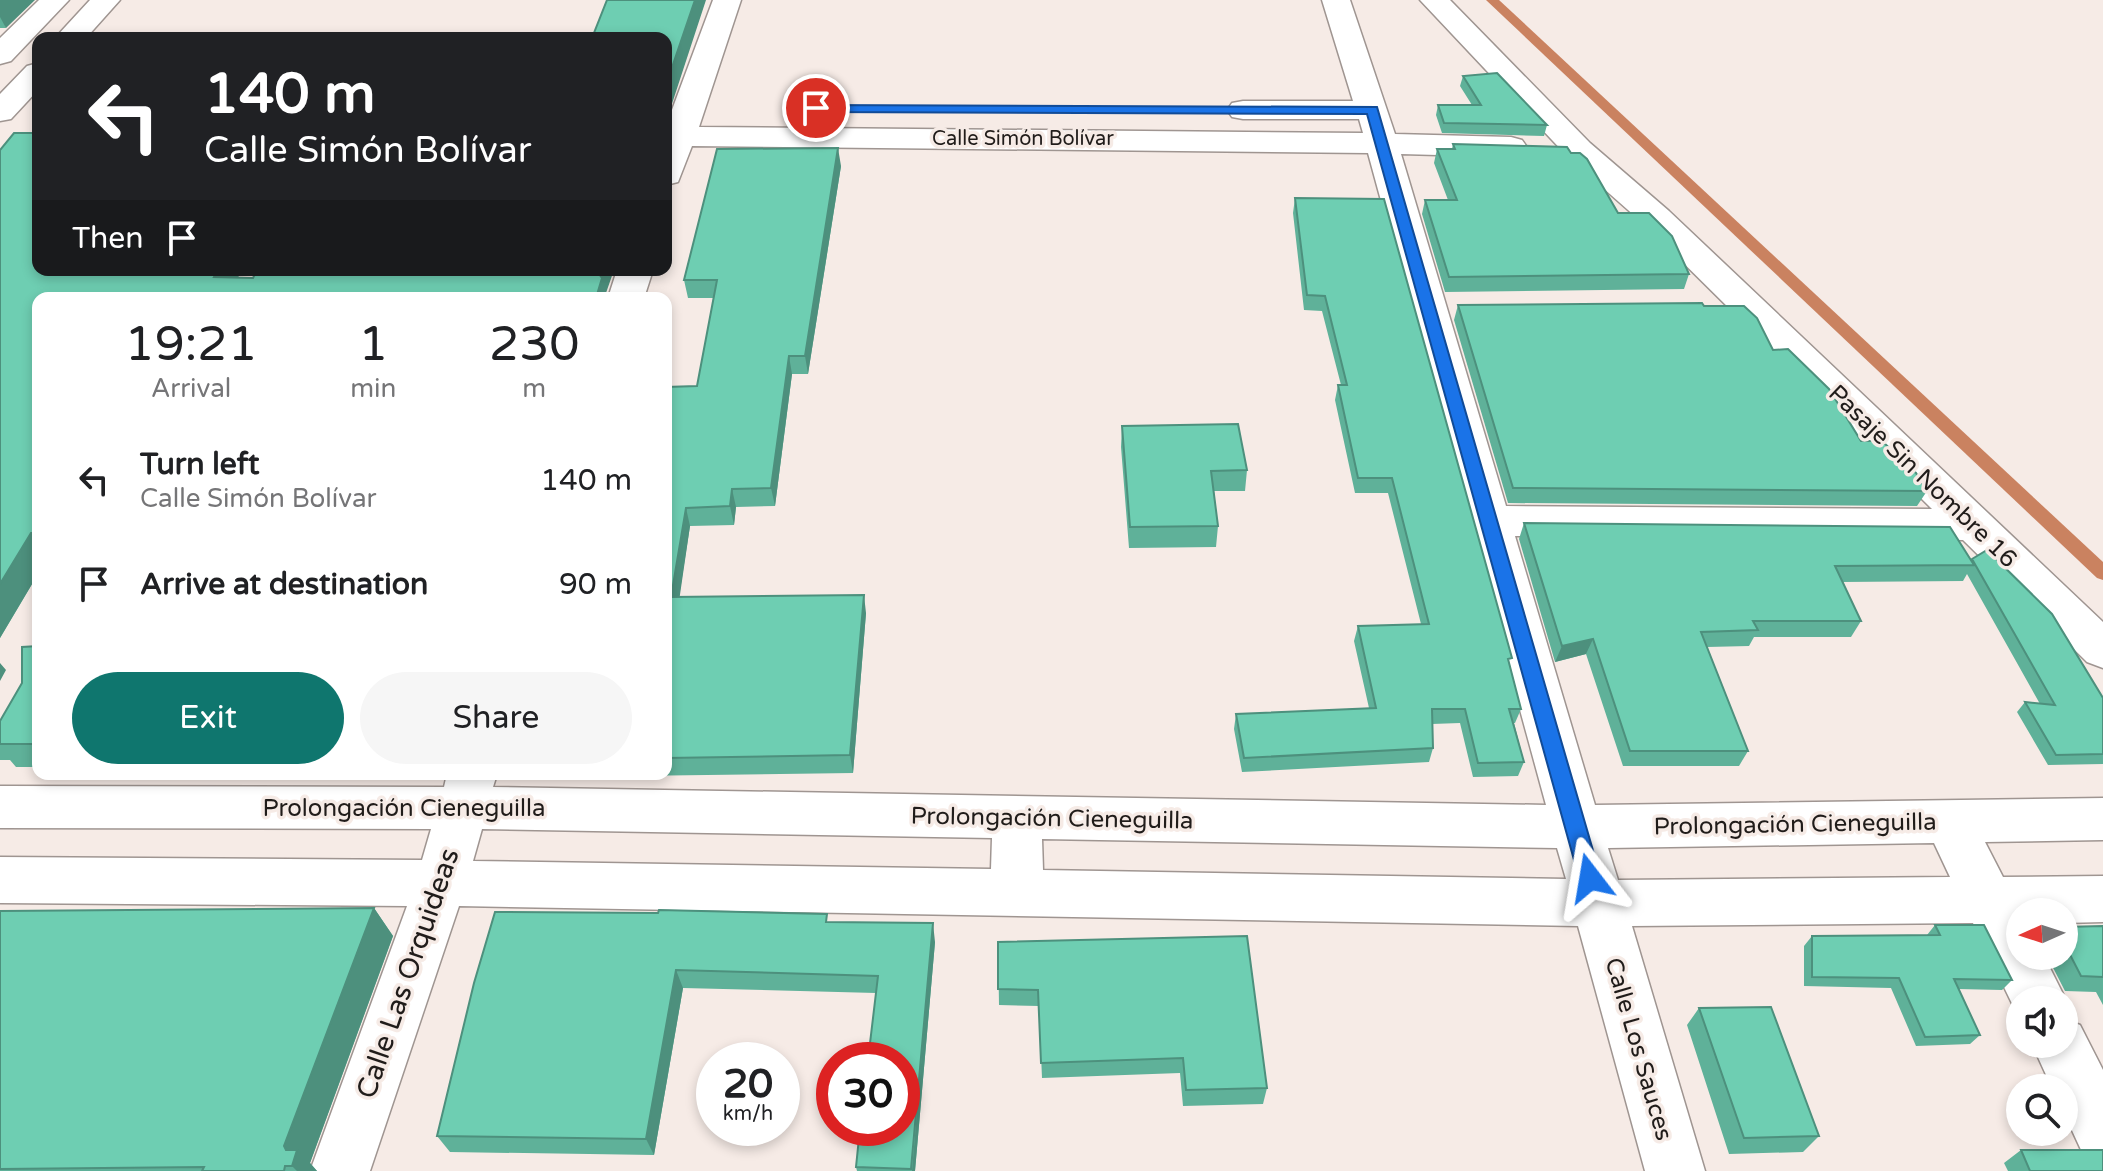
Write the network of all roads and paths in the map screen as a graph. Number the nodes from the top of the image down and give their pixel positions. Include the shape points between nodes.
1 (55, 0) edge
2 (106, 0) edge
3 (727, 0) edge
4 (1336, 0) edge
5 (1434, 0) edge
6 (76, 32) edge
7 (0, 55) edge
8 (32, 80) edge
9 (960, 109) dead end
10 (1215, 110) dead end
11 (32, 112) edge
12 (3, 121) edge
13 (675, 122) edge
14 (1376, 126) junction
15 (1579, 150) junction
16 (1696, 303) edge
17 (1743, 303) junction
18 (1488, 521) junction
19 (1974, 525) junction
20 (2103, 650) edge
21 (466, 791) edge
22 (0, 807) edge
23 (1017, 817) junction
24 (2103, 819) edge
25 (1949, 822) junction
26 (1577, 827) junction
27 (0, 880) edge
28 (441, 883) junction
29 (1017, 893) junction
30 (2103, 899) edge
31 (1987, 900) junction
32 (1596, 903) junction
33 (2031, 986) edge
34 (2067, 1058) edge
35 (2103, 1131) edge
36 (340, 1171) edge
37 (1675, 1171) edge

1 - 7 street
2 - 6 street
3 - 13 street
4 - 14 street, Calle Los Sauces
5 - 15 street, Pasaje Sin Nombre 16
8 - 12 street
9 - 13 street, Calle Simón Bolívar
10 - 14 street
11 - 12 street
13 - 14 street, Calle Simón Bolívar
14 - 15 street
14 - 18 street, Calle Los Sauces via 1442,306
15 - 17 street, Pasaje Sin Nombre 16
16 - 17 street
17 - 19 street, Pasaje Sin Nombre 16
18 - 19 street
18 - 26 street, Calle Los Sauces
19 - 20 street, Pasaje Sin Nombre 16
21 - 22 street, Prolongación Cieneguilla
21 - 23 street, Prolongación Cieneguilla
21 - 28 street, Calle Las Orquideas
23 - 26 street, Prolongación Cieneguilla
23 - 29 street
24 - 25 street, Prolongación Cieneguilla
25 - 26 street, Prolongación Cieneguilla
25 - 31 street
26 - 32 street, Calle Los Sauces
27 - 28 street
28 - 29 street
28 - 36 street, Calle Las Orquideas
29 - 32 street
30 - 31 street
31 - 32 street
31 - 33 street
32 - 37 street, Calle Los Sauces
34 - 35 street

